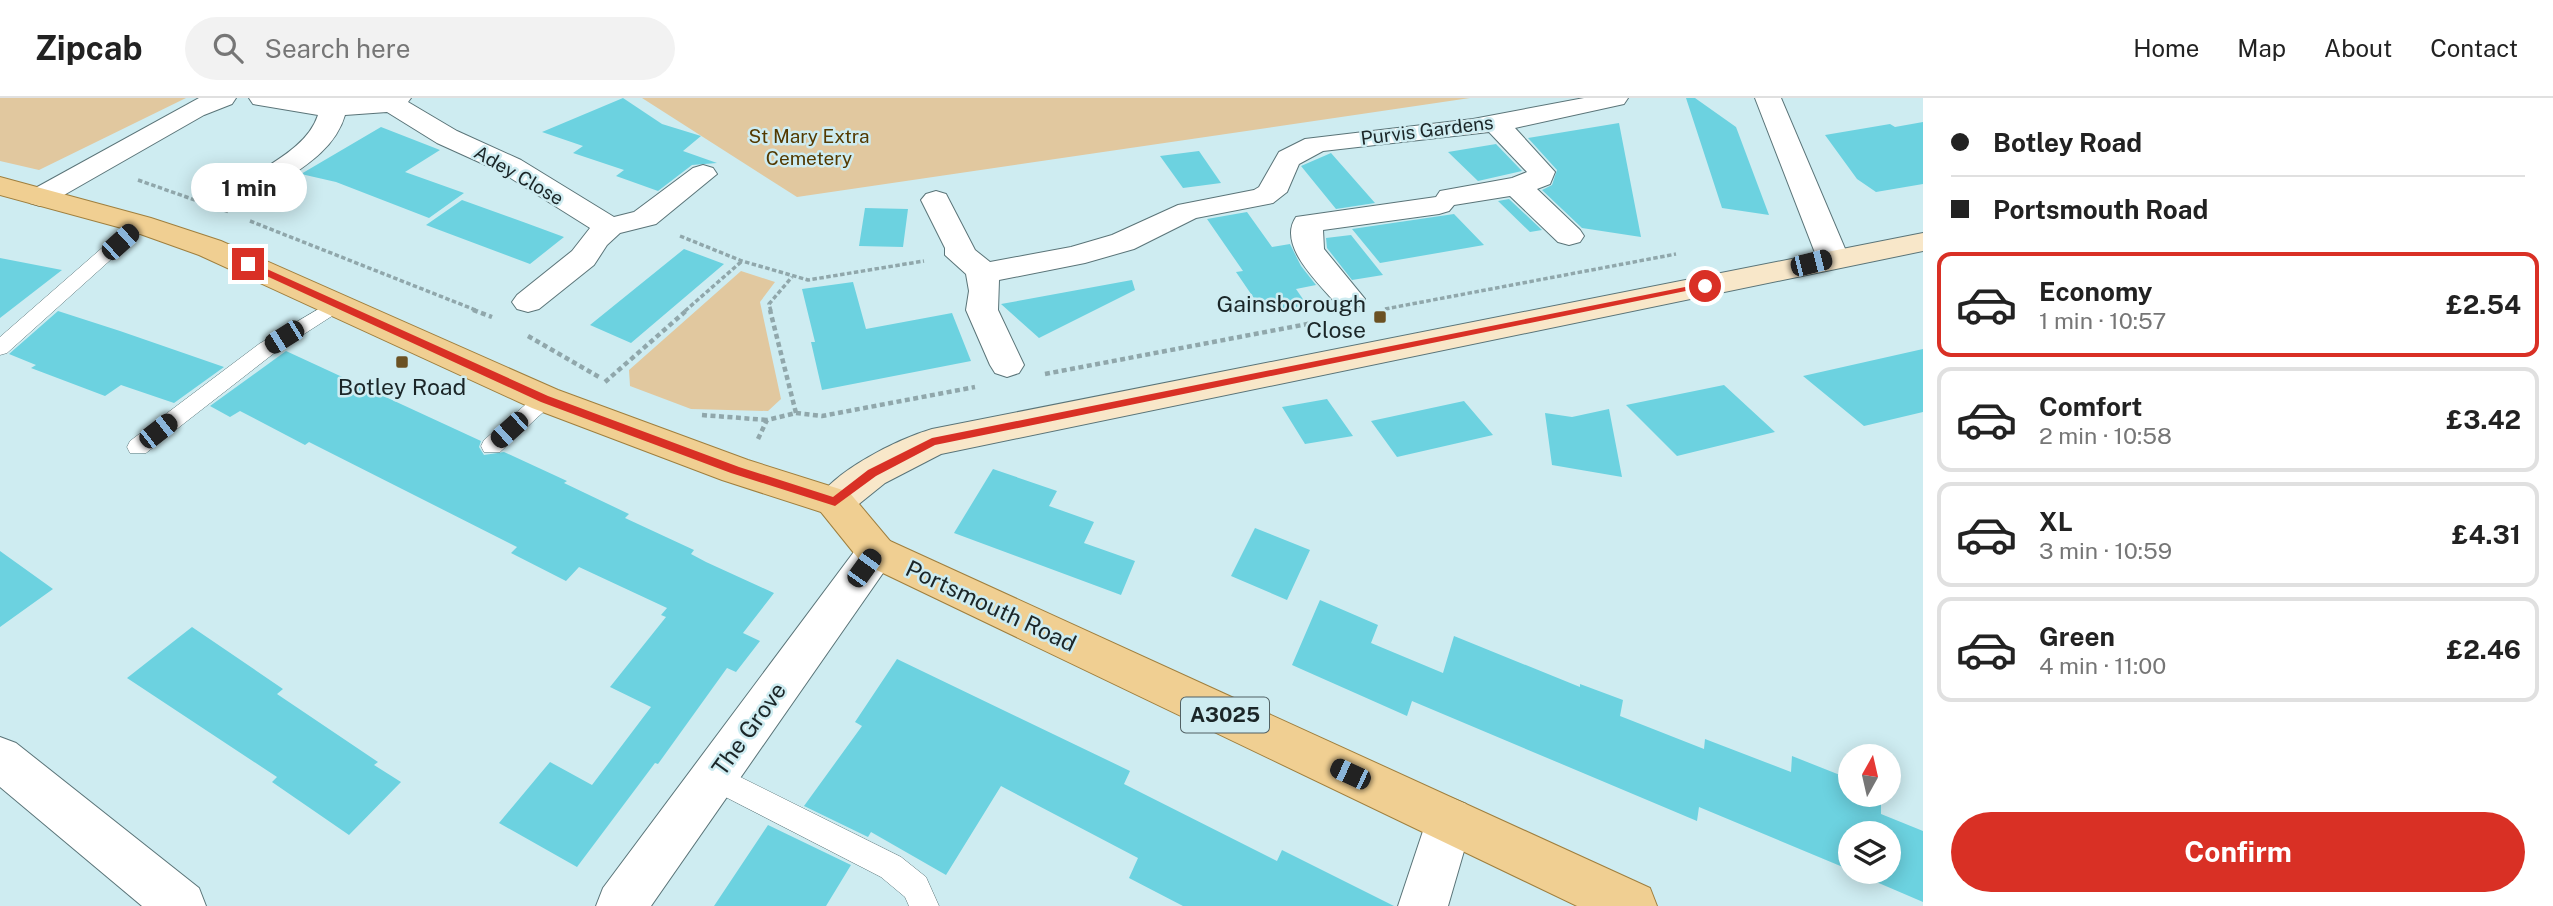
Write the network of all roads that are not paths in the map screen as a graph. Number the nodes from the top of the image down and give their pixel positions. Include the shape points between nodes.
1 (223, 98) edge
2 (262, 98) edge
3 (1615, 98) edge
4 (1768, 98) edge
5 (395, 101) edge
6 (334, 107) junction
7 (1493, 121) junction
8 (703, 174) dead end
9 (0, 186) edge
10 (1517, 186) junction
11 (255, 187) dead end
12 (40, 197) junction
13 (1263, 197) junction
14 (936, 200) dead end
15 (1307, 223) junction
16 (140, 224) junction
17 (608, 226) junction
18 (1569, 236) dead end
19 (1923, 242) edge
20 (1832, 258) junction
21 (971, 264) junction
22 (1349, 299) dead end
23 (528, 302) dead end
24 (339, 303) junction
25 (0, 348) edge
26 (997, 375) road end
27 (559, 405) junction
28 (492, 446) dead end
29 (138, 447) dead end
30 (835, 502) junction
31 (876, 552) junction
32 (0, 758) edge
33 (714, 777) junction
34 (1449, 820) junction
35 (181, 906) edge
36 (621, 906) edge
37 (924, 906) edge
38 (1423, 906) edge
39 (1632, 906) edge

1 - 12 street via 195,109
2 - 6 street, Adey Close
3 - 7 street, Purvis Gardens via 1577,109
4 - 20 street
5 - 6 street, Adey Close
5 - 17 street, Adey Close via 447,137 511,166
6 - 11 street via 326,133
7 - 10 street via 1541,172 1539,178
7 - 13 street, Purvis Gardens via 1307,148 1291,156 1272,192
8 - 17 street via 645,218
9 - 12 main road
10 - 15 street
10 - 18 street
12 - 16 main road
13 - 15 street
13 - 21 street via 1188,211 1123,242 1074,257
14 - 21 street
15 - 22 street via 1309,250
16 - 24 main road via 210,248
16 - 25 lane
17 - 23 street via 583,258
19 - 20 main road
20 - 30 main road via 932,442 872,473
21 - 26 street via 985,291 982,310
24 - 27 main road
24 - 29 lane via 266,349
27 - 28 lane
27 - 30 main road
30 - 31 main road, Portsmouth Road / A3025
31 - 33 street, The Grove
31 - 34 main road, Portsmouth Road / A3025
32 - 35 street
33 - 36 street, The Grove
33 - 37 lane via 891,867 916,887
34 - 38 street
34 - 39 main road, Portsmouth Road / A3025

